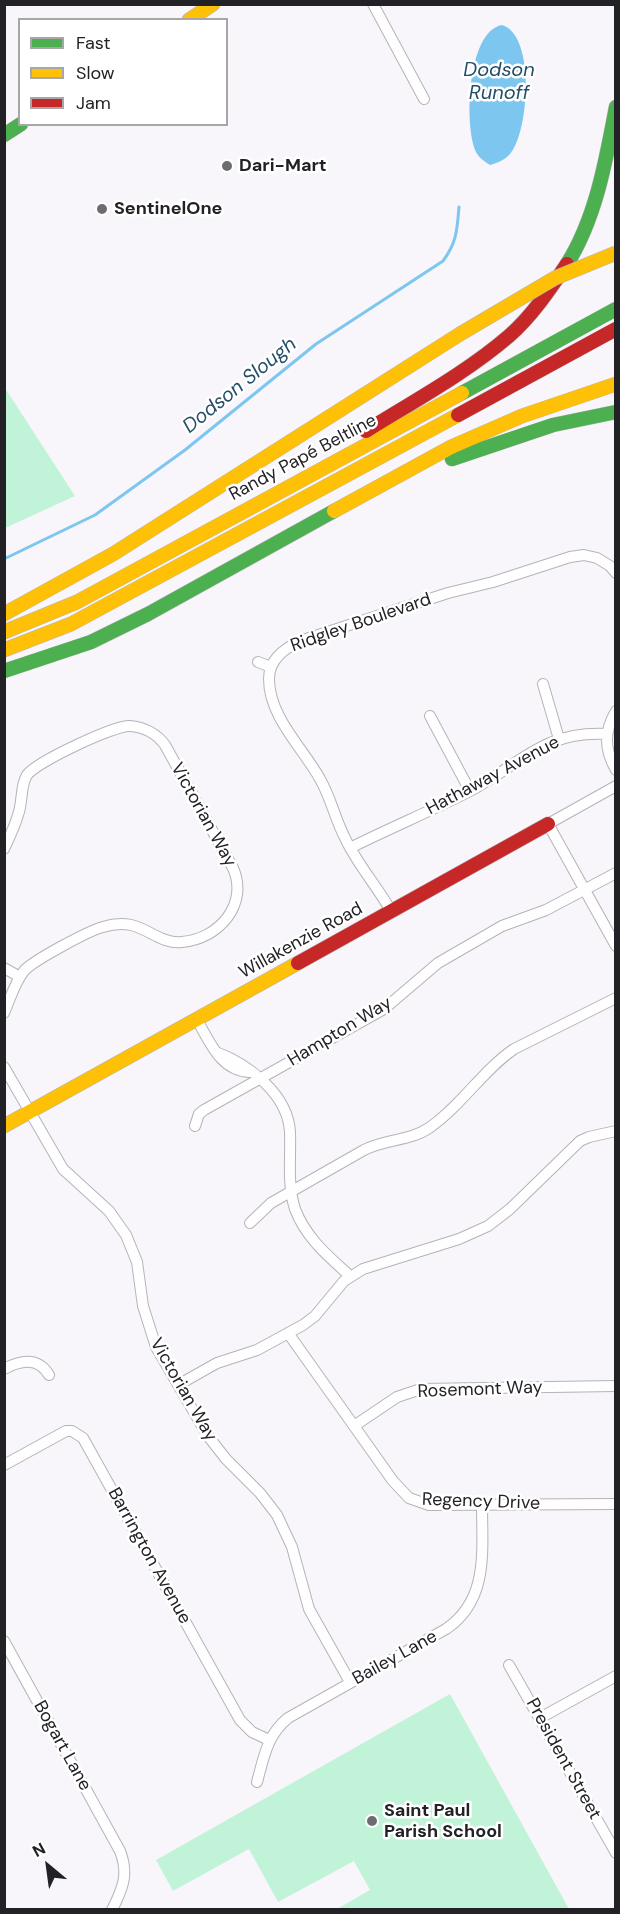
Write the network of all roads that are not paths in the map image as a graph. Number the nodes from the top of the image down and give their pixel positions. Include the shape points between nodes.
1 (213, 4) edge
2 (373, 4) edge
3 (192, 18) edge
4 (424, 99) dead end
5 (615, 107) edge
6 (18, 126) edge
7 (4, 135) edge
8 (615, 253) edge
9 (615, 309) edge
10 (615, 329) edge
11 (615, 384) edge
12 (615, 412) edge
13 (324, 466) junction
14 (396, 478) junction
15 (615, 573) edge
16 (4, 614) edge
17 (4, 632) edge
18 (4, 650) edge
19 (258, 662) dead end
20 (271, 667) junction
21 (4, 671) edge
22 (543, 684) dead end
23 (615, 711) edge
24 (429, 716) dead end
25 (606, 734) junction
26 (559, 739) junction
27 (615, 770) edge
28 (615, 786) edge
29 (470, 791) junction
30 (548, 824) junction
31 (350, 848) junction
32 (4, 849) edge
33 (615, 873) edge
34 (584, 890) junction
35 (391, 912) junction
36 (615, 946) edge
37 (4, 968) edge
38 (20, 977) junction
39 (615, 998) edge
40 (4, 1012) edge
41 (197, 1020) junction
42 (4, 1067) edge
43 (260, 1078) junction
44 (30, 1112) junction
45 (4, 1126) edge
46 (195, 1126) dead end
47 (615, 1131) edge
48 (290, 1191) junction
49 (250, 1222) dead end
50 (350, 1276) junction
51 (288, 1333) junction
52 (4, 1369) edge
53 (49, 1375) dead end
54 (178, 1385) junction
55 (615, 1386) edge
56 (354, 1426) junction
57 (4, 1465) edge
58 (615, 1504) edge
59 (482, 1505) junction
60 (4, 1641) edge
61 (509, 1665) dead end
62 (615, 1676) edge
63 (350, 1682) junction
64 (540, 1718) junction
65 (269, 1740) junction
66 (257, 1782) dead end
67 (615, 1853) edge
68 (112, 1910) edge

1 - 3 main road
2 - 4 street
5 - 13 main road via 604,169 587,224 569,262 541,301 510,335 476,362 358,436
6 - 7 main road
8 - 16 main road, bridge via 547,282 113,554
9 - 13 main road, Randy Papé Beltline
10 - 18 main road, Randy Papé Beltline via 71,624
11 - 14 main road via 499,426
12 - 14 main road via 521,434
13 - 17 main road, Randy Papé Beltline via 77,602
14 - 21 main road via 148,614 91,642
15 - 20 street, Ridgley Boulevard via 597,558 570,556 297,643 280,653
19 - 20 street
20 - 31 street, Ridgley Boulevard via 270,687 275,705 321,781
22 - 26 street
23 - 25 street
24 - 29 street
25 - 26 street, Hathaway Avenue
25 - 27 street via 608,755
26 - 29 street, Hathaway Avenue via 540,746
28 - 30 street, Willakenzie Road
29 - 31 street, Hathaway Avenue
30 - 34 street
30 - 35 main road, Willakenzie Road
31 - 35 street, Ridgley Boulevard
32 - 38 street, Victorian Way via 18,815 24,782 32,769 117,728 138,727 157,736 165,746 233,868 238,887 237,902 230,915 196,939 168,941 133,926 111,925 90,932 32,964
33 - 34 street, Hampton Way
34 - 36 street
34 - 43 street, Hampton Way via 542,912 502,926 438,963 384,1009
35 - 41 main road, Willakenzie Road
37 - 38 street
38 - 40 street, Victorian Way
39 - 48 street via 514,1049 424,1131 370,1147
41 - 43 street via 222,1062
41 - 44 main road, Willakenzie Road
42 - 44 street, Victorian Way
43 - 46 street, Hampton Way via 201,1112
43 - 48 street via 287,1116
44 - 45 main road, Willakenzie Road
44 - 54 street, Victorian Way via 63,1169 109,1211 126,1235 137,1262 149,1331
47 - 50 street via 580,1141 505,1214 481,1229 374,1264
48 - 49 street
48 - 50 street via 309,1235
50 - 51 street via 315,1317
51 - 54 street via 257,1350 217,1363
51 - 56 street, Regency Drive
52 - 53 street via 31,1361 43,1366
54 - 63 street, Victorian Way via 213,1443 277,1515 292,1547 309,1610
55 - 56 street, Rosemont Way via 421,1389 397,1397
56 - 59 street, Regency Drive via 409,1498 429,1504
57 - 65 street, Barrington Avenue via 73,1429 85,1440 240,1720 252,1732
58 - 59 street, Regency Drive
59 - 63 street, Bailey Lane via 482,1573 467,1609 446,1629
60 - 68 street, Bogart Lane via 120,1851 126,1869
61 - 64 street, President Street
62 - 64 street
63 - 65 street, Bailey Lane via 288,1718
64 - 67 street, President Street
65 - 66 street, Bailey Lane

